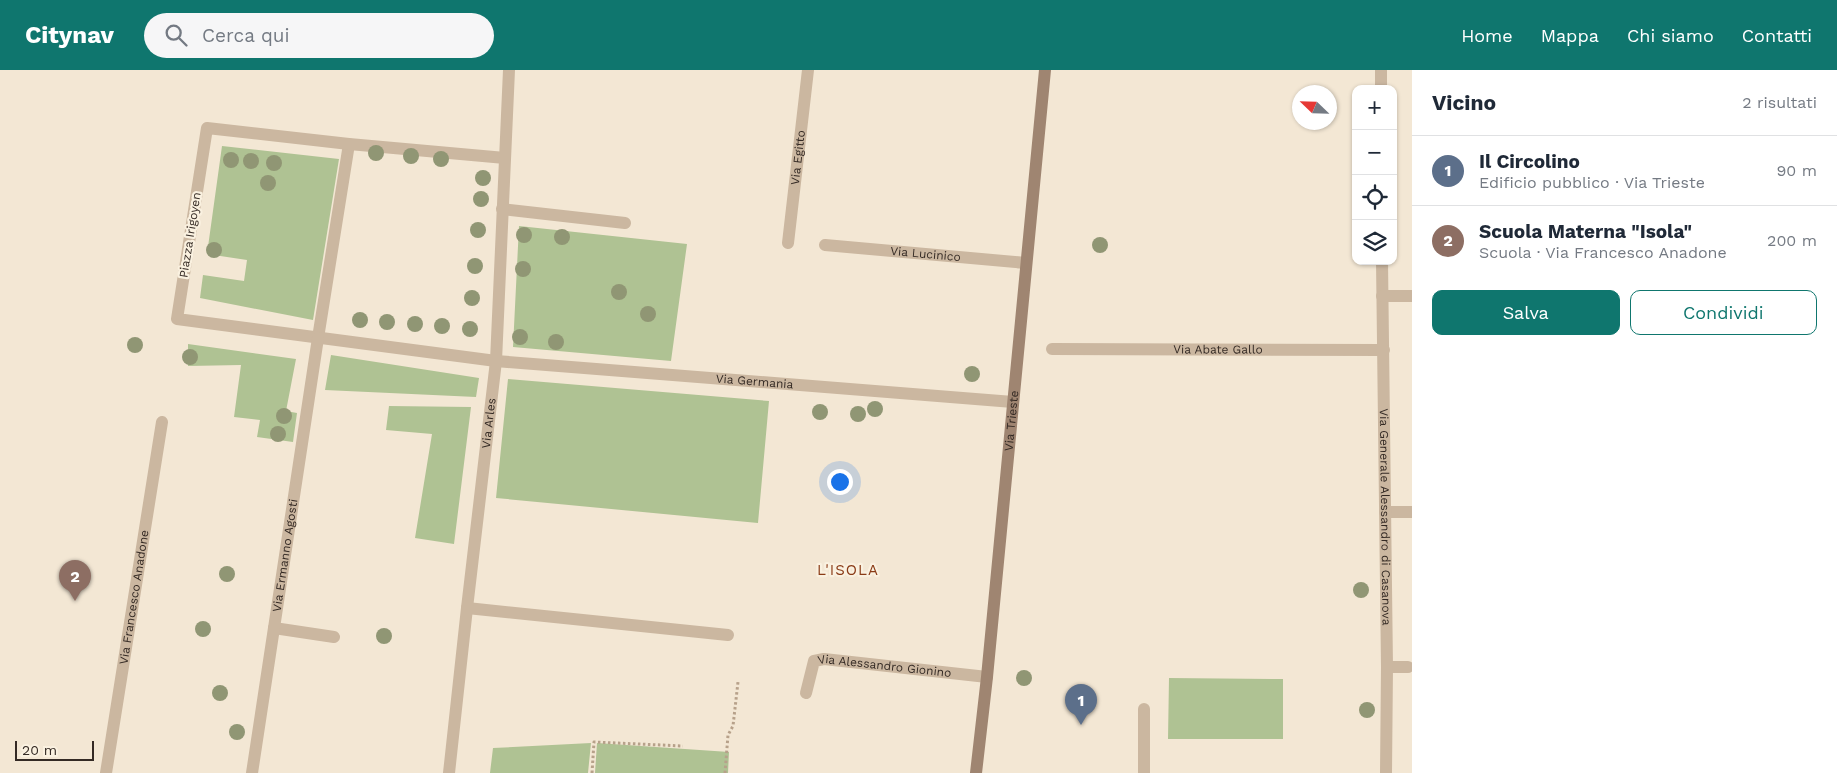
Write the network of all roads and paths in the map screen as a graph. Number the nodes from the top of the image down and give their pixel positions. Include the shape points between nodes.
1 (510, 70) edge
2 (808, 70) edge
3 (1045, 70) edge
4 (1380, 70) edge
5 (1381, 85) edge
6 (349, 144) junction
7 (505, 158) junction
8 (502, 209) junction
9 (625, 222) dead end
10 (788, 243) dead end
11 (825, 245) dead end
12 (1026, 263) junction
13 (1382, 265) edge
14 (1382, 296) junction
15 (1412, 296) edge
16 (318, 338) junction
17 (1052, 349) dead end
18 (1384, 350) junction
19 (496, 361) junction
20 (1013, 402) junction
21 (162, 422) dead end
22 (1385, 512) junction
23 (1412, 512) edge
24 (467, 608) junction
25 (274, 628) junction
26 (728, 634) dead end
27 (334, 637) dead end
28 (1387, 667) junction
29 (1408, 667) dead end
30 (987, 677) junction
31 (738, 682) dead end
32 (806, 693) dead end
33 (1144, 709) dead end
34 (683, 746) dead end
35 (106, 773) edge
36 (252, 773) edge
37 (450, 773) edge
38 (592, 773) edge
39 (725, 773) edge
40 (976, 773) edge
41 (1144, 773) edge
42 (1386, 773) edge

1 - 7 street, Via Arles
2 - 10 street, Via Egitto
3 - 12 street, Via Trieste
4 - 5 street
6 - 7 street, Piazza Irigoyen
6 - 16 street, Via Ermanno Agosti
6 - 16 street, Piazza Irigoyen via 207,128 177,319
7 - 8 street, Via Arles
8 - 9 street
8 - 19 street, Via Arles
11 - 12 street, Via Lucinico
12 - 20 street, Via Trieste
13 - 14 street, Via Generale Alessandro di Casanova
14 - 15 street
14 - 18 street, Via Generale Alessandro di Casanova
16 - 19 street, Piazza Irigoyen
16 - 25 street, Via Ermanno Agosti
17 - 18 street, Via Abate Gallo
18 - 22 street, Via Generale Alessandro di Casanova
19 - 20 street, Via Germania
19 - 24 street, Via Arles
20 - 30 street, Via Trieste
21 - 35 street, Via Francesco Anadone
22 - 23 street
22 - 28 street, Via Generale Alessandro di Casanova
24 - 26 street
24 - 37 street, Via Arles
25 - 27 street
25 - 36 street, Via Ermanno Agosti
28 - 29 street
28 - 42 street, Via Generale Alessandro di Casanova
30 - 32 street, Via Alessandro Gionino via 824,659 814,661
30 - 40 street, Via Trieste
31 - 39 path via 733,726 728,734
33 - 41 street
34 - 38 path via 594,742

